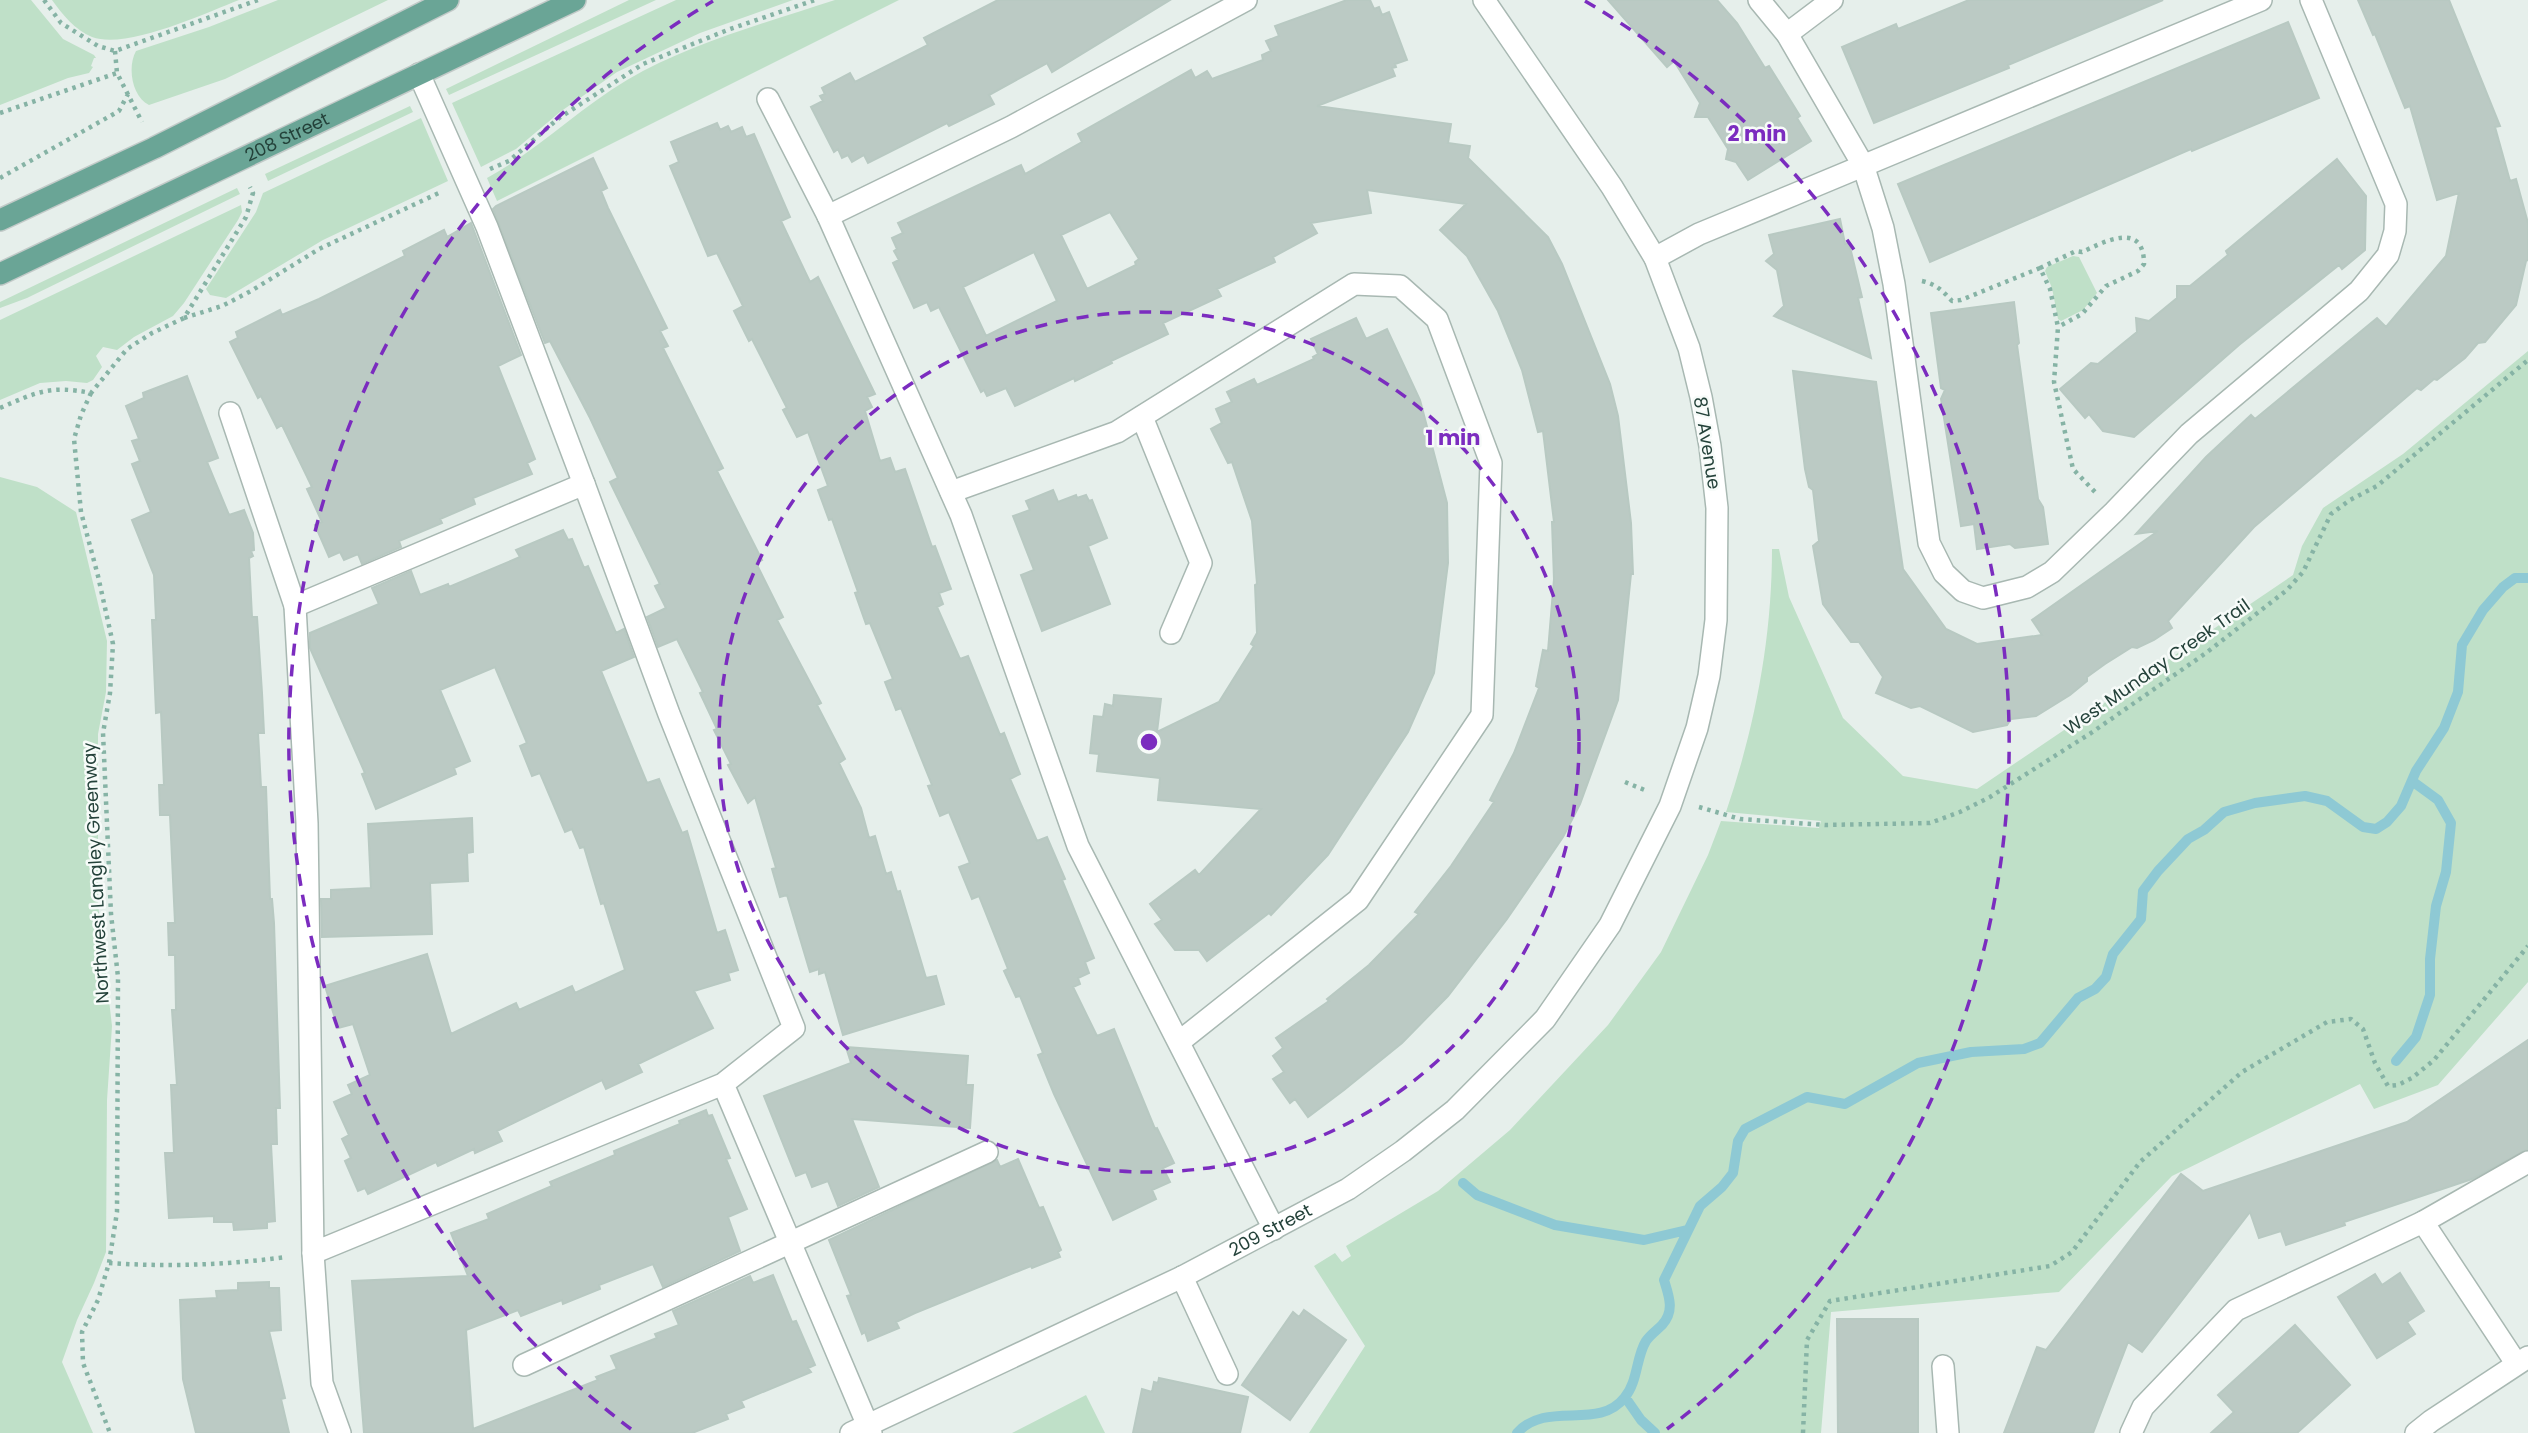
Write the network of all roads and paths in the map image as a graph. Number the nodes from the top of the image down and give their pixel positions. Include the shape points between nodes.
1 (44, 0) edge
2 (257, 0) edge
3 (448, 0) edge
4 (575, 0) edge
5 (815, 0) edge
6 (1246, 0) edge
7 (1485, 0) edge
8 (1759, 0) edge
9 (1832, 0) edge
10 (2261, 0) edge
11 (2311, 0) edge
12 (1787, 34) junction
13 (115, 51) junction
14 (117, 73) junction
15 (419, 74) junction
16 (128, 94) junction
17 (768, 99) dead end
18 (0, 113) edge
19 (154, 148) junction
20 (236, 161) junction
21 (1863, 165) junction
22 (0, 178) edge
23 (467, 179) junction
24 (828, 216) junction
25 (0, 220) edge
26 (1655, 258) junction
27 (2040, 268) junction
28 (0, 274) edge
29 (1894, 284) junction
30 (184, 318) junction
31 (2058, 327) junction
32 (2528, 359) edge
33 (91, 393) junction
34 (0, 408) edge
35 (230, 413) dead end
36 (1142, 417) junction
37 (584, 484) junction
38 (951, 492) junction
39 (2114, 512) junction
40 (295, 606) junction
41 (1171, 633) dead end
42 (1625, 782) dead end
43 (1652, 793) dead end
44 (1689, 803) dead end
45 (1610, 925) joint
46 (2528, 946) edge
47 (1179, 1042) junction
48 (723, 1084) junction
49 (987, 1152) dead end
50 (2528, 1162) edge
51 (2423, 1222) junction
52 (1274, 1229) junction
53 (790, 1243) junction
54 (313, 1253) junction
55 (109, 1262) junction
56 (1182, 1277) junction
57 (2522, 1360) edge
58 (524, 1365) dead end
59 (1942, 1366) dead end
60 (1227, 1374) dead end
61 (863, 1430) edge
62 (110, 1433) edge
63 (340, 1433) edge
64 (1803, 1433) edge
65 (1948, 1433) edge
66 (2131, 1433) edge
67 (2416, 1433) edge

1 - 13 path via 61,23
2 - 13 path
3 - 19 main road
4 - 15 main road, 208 Street
5 - 23 path, Northwest Langley Greenway via 643,64 559,118 509,161
6 - 24 street via 1011,127
7 - 26 street, 87 Avenue
8 - 12 street
9 - 12 street
10 - 21 street
11 - 39 street via 2396,204 2388,255 2359,291 2189,434
12 - 21 street
13 - 14 path
14 - 16 path
14 - 18 path
15 - 20 main road, 208 Street
15 - 23 street
16 - 19 path
16 - 22 path via 119,111
17 - 24 street
19 - 25 main road
20 - 28 main road, 208 Street
20 - 30 path via 253,193 246,217
21 - 26 street via 1699,234
21 - 29 street
23 - 30 path, Northwest Langley Greenway via 318,249 222,306
23 - 37 street
24 - 38 street
26 - 45 street, 87 Avenue via 1689,348 1710,446 1717,508 1716,620 1697,729 1670,806
27 - 29 path via 1952,301 1933,284 1915,280
27 - 31 path
27 - 31 path via 2118,236 2139,245 2144,255 2138,271 2106,286 2082,314
29 - 39 street via 1929,543 1944,573 1963,592 1983,598 2026,587 2052,572
30 - 33 path, Northwest Langley Greenway via 127,349
31 - 39 path via 2054,382 2073,469
32 - 44 path, West Munday Creek Trail via 2377,486 2332,514 2303,572 2287,590 2091,733 1990,797 1930,823 1825,825 1740,819
33 - 34 path via 43,390
33 - 55 path, Northwest Langley Greenway via 74,439 81,512 113,644 103,733 118,976 117,1212
35 - 40 street
36 - 38 street via 1117,432
36 - 41 street via 1201,563
36 - 47 street via 1354,284 1400,286 1437,319 1491,463 1482,715 1358,900
37 - 40 street
37 - 48 street via 669,715 794,1028
38 - 47 street via 1078,846
40 - 54 street via 307,823
42 - 43 path
45 - 52 street, 209 Street via 1545,1019 1455,1110 1348,1189
46 - 64 path via 2434,1060 2412,1079 2388,1086 2363,1029 2351,1019 2327,1022 2242,1072 2140,1162 2072,1252 2050,1266 1830,1301 1807,1340
47 - 52 street
48 - 53 street
48 - 54 street
49 - 53 street
50 - 51 street
51 - 57 street
51 - 66 street via 2236,1311 2143,1407
52 - 56 street, 209 Street
53 - 58 street
53 - 61 street
54 - 55 path via 155,1266
54 - 63 street via 322,1384
55 - 62 path, Northwest Langley Greenway via 82,1332 83,1363
56 - 60 street
56 - 61 street, 209 Street
57 - 67 street
59 - 65 street

